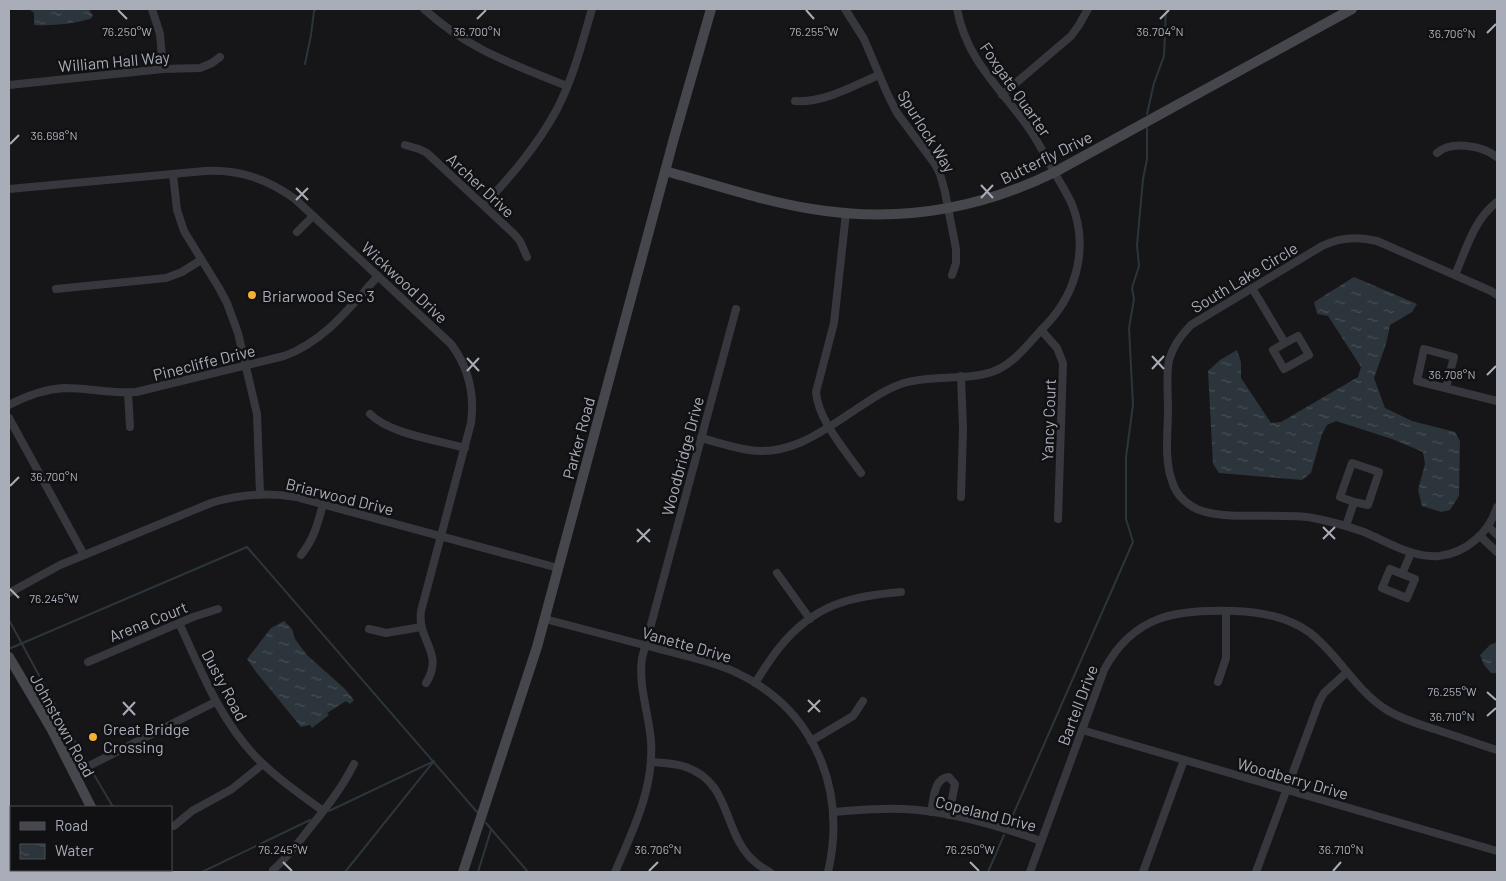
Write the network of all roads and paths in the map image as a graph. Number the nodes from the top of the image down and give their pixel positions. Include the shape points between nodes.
1 (152, 9) edge
2 (424, 9) edge
3 (592, 9) edge
4 (711, 9) edge
5 (845, 9) edge
6 (957, 9) edge
7 (1088, 9) edge
8 (1348, 10) edge
9 (220, 57) dead end
10 (163, 69) junction
11 (879, 75) junction
12 (9, 85) edge
13 (568, 86) junction
14 (1002, 95) junction
15 (795, 101) dead end
16 (405, 145) dead end
17 (1437, 153) dead end
18 (1497, 157) edge
19 (665, 171) junction
20 (1054, 172) junction
21 (172, 174) junction
22 (9, 190) edge
23 (1497, 202) edge
24 (484, 205) junction
25 (949, 209) junction
26 (846, 214) junction
27 (313, 216) junction
28 (297, 232) dead end
29 (527, 257) dead end
30 (201, 260) junction
31 (952, 275) dead end
32 (1455, 275) junction
33 (378, 276) junction
34 (1252, 288) junction
35 (56, 289) dead end
36 (1497, 295) edge
37 (736, 308) dead end
38 (1041, 330) junction
39 (1286, 343) junction
40 (246, 366) junction
41 (961, 376) junction
42 (1446, 388) junction
43 (128, 393) junction
44 (1497, 400) edge
45 (9, 405) edge
46 (370, 414) dead end
47 (9, 418) edge
48 (130, 427) dead end
49 (830, 427) junction
50 (701, 438) junction
51 (465, 448) junction
52 (861, 473) dead end
53 (260, 494) junction
54 (961, 497) dead end
55 (1354, 502) junction
56 (323, 504) junction
57 (1497, 508) edge
58 (1058, 519) dead end
59 (1346, 526) junction
60 (1488, 527) junction
61 (1497, 535) edge
62 (441, 536) junction
63 (1480, 536) junction
64 (1411, 552) junction
65 (1497, 552) edge
66 (84, 554) junction
67 (301, 555) dead end
68 (558, 568) junction
69 (778, 573) dead end
70 (1402, 574) junction
71 (901, 592) dead end
72 (9, 593) edge
73 (218, 609) dead end
74 (1226, 611) junction
75 (545, 618) junction
76 (810, 618) junction
77 (179, 623) junction
78 (421, 627) junction
79 (369, 628) dead end
80 (646, 646) junction
81 (9, 657) edge
82 (88, 662) dead end
83 (1347, 672) junction
84 (1218, 682) dead end
85 (426, 683) dead end
86 (755, 683) junction
87 (863, 701) dead end
88 (215, 702) junction
89 (1082, 730) junction
90 (811, 741) junction
91 (1497, 750) edge
92 (1184, 760) junction
93 (651, 762) junction
94 (263, 764) junction
95 (354, 764) dead end
96 (75, 773) junction
97 (1286, 790) junction
98 (91, 806) edge
99 (323, 811) junction
100 (834, 812) junction
101 (931, 812) junction
102 (949, 815) junction
103 (174, 826) dead end
104 (1041, 841) junction
105 (1497, 851) edge
106 (273, 870) dead end
107 (463, 872) edge
108 (615, 872) edge
109 (770, 872) edge
110 (828, 872) edge
111 (1030, 872) edge
112 (1143, 872) edge
113 (1256, 872) edge

1 - 10 street via 160,34
2 - 13 street via 485,52
3 - 13 street
4 - 19 street, Parker Road
5 - 11 street, Spurlock Way via 864,39
6 - 14 street, Foxgate Quarter via 976,60
7 - 14 street via 1071,36
8 - 20 street, Butterfly Drive
9 - 10 street, William Hall Way via 200,68
10 - 12 street, William Hall Way
11 - 15 street via 819,100
11 - 25 street, Spurlock Way via 898,113 935,164
13 - 24 street via 532,149
14 - 20 street, Foxgate Quarter via 1028,127
16 - 24 street, Archer Drive via 427,153
17 - 18 street via 1452,146 1468,147 1481,148
19 - 26 street, Butterfly Drive via 792,205
19 - 68 street, Parker Road
20 - 25 street, Butterfly Drive via 1005,194
20 - 38 street, Foxgate Quarter via 1074,211 1079,256 1069,292 1060,309
21 - 22 street, Wickwood Drive
21 - 27 street, Wickwood Drive via 217,170 255,177 278,187
21 - 30 street via 177,210
23 - 32 street via 1479,222
24 - 29 street, Archer Drive via 520,241
25 - 26 street, Butterfly Drive via 902,214
25 - 31 street, Spurlock Way via 957,256
26 - 49 street via 834,323 816,392 819,409
27 - 28 street
27 - 33 street, Wickwood Drive
30 - 35 street via 166,278
30 - 40 street via 226,303
32 - 34 street, South Lake Circle via 1377,241 1357,237 1331,242
32 - 36 street, South Lake Circle
33 - 40 street, Pinecliffe Drive via 313,342 284,356
33 - 51 street, Wickwood Drive via 447,338 463,362 470,378 473,405
34 - 39 street
34 - 59 street, South Lake Circle via 1191,325 1172,351 1168,370 1168,462 1172,481 1186,503 1209,514 1300,516
37 - 50 street, Woodbridge Drive
38 - 41 street, Foxgate Quarter via 1000,368 980,375
38 - 58 street, Yancy Court via 1057,348 1064,363
39 - 39 street via 1273,350 1284,369 1309,355 1298,336
40 - 43 street, Pinecliffe Drive
40 - 53 street via 257,421
41 - 49 street, Foxgate Quarter via 918,380 890,388
41 - 54 street
42 - 42 street via 1417,381 1424,349 1454,357
42 - 44 street
43 - 45 street, Pinecliffe Drive via 53,389
43 - 48 street
46 - 51 street via 390,428
47 - 66 street
49 - 50 street, Foxgate Quarter via 795,446 768,451 738,448
49 - 52 street
50 - 80 street, Woodbridge Drive
51 - 62 street, Wickwood Drive
53 - 56 street, Briarwood Drive
53 - 66 street, Briarwood Drive via 229,497 211,503
55 - 55 street via 1368,505 1379,472 1352,463 1340,497
55 - 59 street
56 - 62 street, Briarwood Drive
56 - 67 street via 314,536
57 - 60 street, South Lake Circle
59 - 64 street, South Lake Circle
60 - 61 street
60 - 63 street, South Lake Circle
62 - 68 street, Briarwood Drive
62 - 78 street, Wickwood Drive via 421,611
63 - 64 street, South Lake Circle via 1471,544 1448,554 1434,556
63 - 65 street
64 - 70 street
66 - 72 street, Briarwood Drive
68 - 75 street, Parker Road
69 - 76 street
70 - 70 street via 1390,569 1382,588 1406,598 1415,579
71 - 76 street via 849,599
73 - 77 street, Arena Court
74 - 83 street, Bartell Drive via 1265,613 1295,624 1320,641
74 - 84 street via 1226,658
74 - 89 street, Bartell Drive via 1180,612 1133,633 1108,662
75 - 80 street, Vanette Drive
75 - 107 street, Parker Road
76 - 86 street via 778,649
77 - 82 street, Arena Court
77 - 88 street, Dusty Road
78 - 79 street via 386,633
78 - 85 street, Wickwood Drive via 434,662 433,672
80 - 86 street, Vanette Drive via 716,664
80 - 93 street, Woodbridge Drive via 641,673
81 - 96 street, Johnstown Road
83 - 91 street, Bartell Drive via 1368,697 1389,711 1412,722
83 - 97 street via 1321,698
86 - 90 street, Vanette Drive via 788,710
87 - 90 street via 852,716
88 - 94 street, Dusty Road via 239,738
88 - 96 street
89 - 92 street, Woodberry Drive
89 - 104 street, Bartell Drive
90 - 100 street, Vanette Drive via 827,777
92 - 97 street, Woodberry Drive
92 - 112 street
93 - 108 street, Woodbridge Drive via 644,802
93 - 109 street via 684,766 706,779 721,798 745,851
94 - 99 street, Dusty Road
94 - 103 street via 232,789 192,811
95 - 99 street
96 - 98 street, Johnstown Road
97 - 105 street, Woodberry Drive
97 - 113 street
99 - 106 street
100 - 101 street, Copeland Drive via 881,809
100 - 110 street, Vanette Drive
101 - 102 street, Copeland Drive
101 - 102 street via 937,784 949,777 955,784
102 - 104 street, Copeland Drive
104 - 111 street, Bartell Drive

